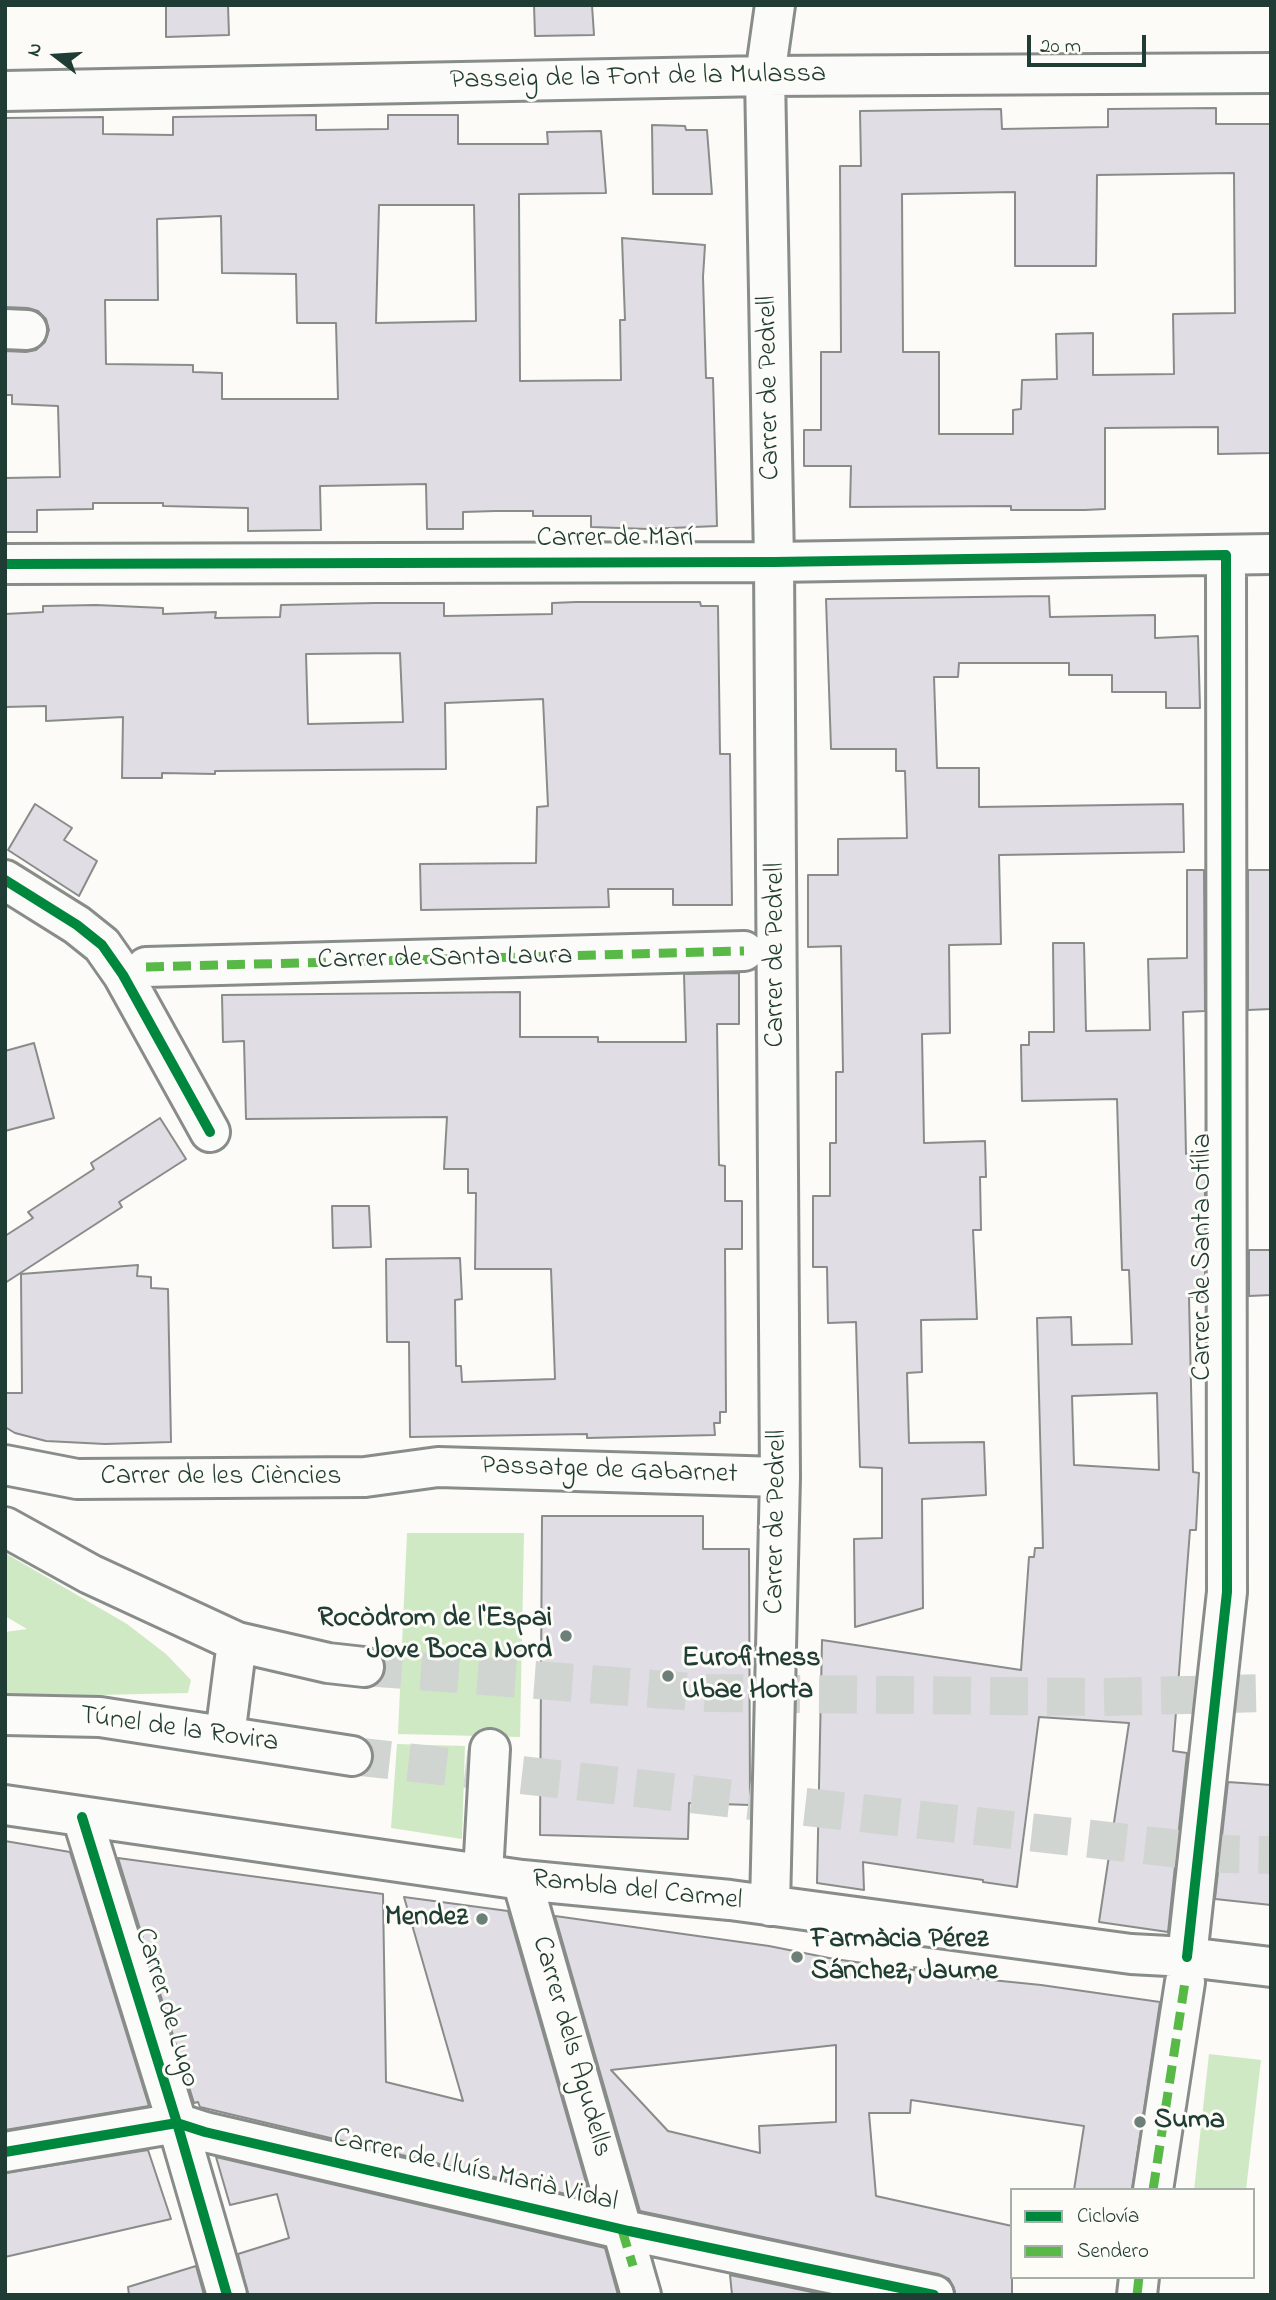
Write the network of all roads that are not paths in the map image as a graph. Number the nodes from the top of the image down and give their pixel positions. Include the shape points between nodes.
1 (775, 5) edge
2 (1271, 73) edge
3 (765, 76) junction
4 (5, 91) edge
5 (1271, 554) edge
6 (1226, 555) junction
7 (774, 562) junction
8 (5, 564) edge
9 (5, 880) edge
10 (744, 951) dead end
11 (146, 967) dead end
12 (210, 1132) dead end
13 (5, 1465) edge
14 (438, 1467) joint
15 (780, 1477) junction
16 (5, 1527) edge
17 (237, 1642) junction
18 (365, 1667) tunnel mouth
19 (5, 1714) edge
20 (225, 1736) junction
21 (490, 1749) dead end
22 (352, 1756) tunnel mouth
23 (5, 1805) edge
24 (82, 1817) junction
25 (483, 1874) junction
26 (522, 1880) junction
27 (770, 1906) junction
28 (1271, 1967) edge
29 (1186, 1969) junction
30 (177, 2123) junction
31 (5, 2152) edge
32 (1153, 2188) edge
33 (622, 2230) junction
34 (227, 2295) edge
35 (641, 2295) edge
36 (934, 2295) edge

1 - 3 street, Carrer de Pedrell
2 - 3 street, Passeig de la Font de la Mulassa
3 - 4 street, Passeig de la Font de la Mulassa
3 - 7 street, Carrer de Pedrell
5 - 6 street, Carrer de Marí
6 - 7 street, Carrer de Marí
6 - 29 street, Carrer de Santa Otília via 1227,1592
7 - 8 street, Carrer de Marí
7 - 15 street, Carrer de Pedrell
9 - 12 street via 102,945
10 - 11 street, Carrer de Santa Laura
13 - 14 street, Carrer de les Ciències via 77,1479 365,1477
14 - 15 street, Passatge de Gabarnet
15 - 27 street, Carrer de Pedrell
16 - 17 street via 90,1574
17 - 18 street
17 - 20 street
19 - 20 street, Túnel de la Rovira via 100,1717
20 - 22 street, Túnel de la Rovira
21 - 25 street
23 - 24 street, Rambla del Carmel
24 - 25 street, Rambla del Carmel
24 - 30 street, Carrer de Lugo
25 - 26 street, Rambla del Carmel
26 - 27 street, Rambla del Carmel
26 - 33 street, Carrer dels Agudells
27 - 29 street, Rambla del Carmel via 1131,1954
28 - 29 street, Rambla del Carmel
29 - 32 street, Carrer de Santa Otília
30 - 31 street, Carrer de Lluís Marià Vidal
30 - 33 street, Carrer de Lluís Marià Vidal
30 - 34 street, Carrer de Lugo
33 - 35 street, Carrer dels Agudells
33 - 36 street, Carrer de Lluís Marià Vidal

